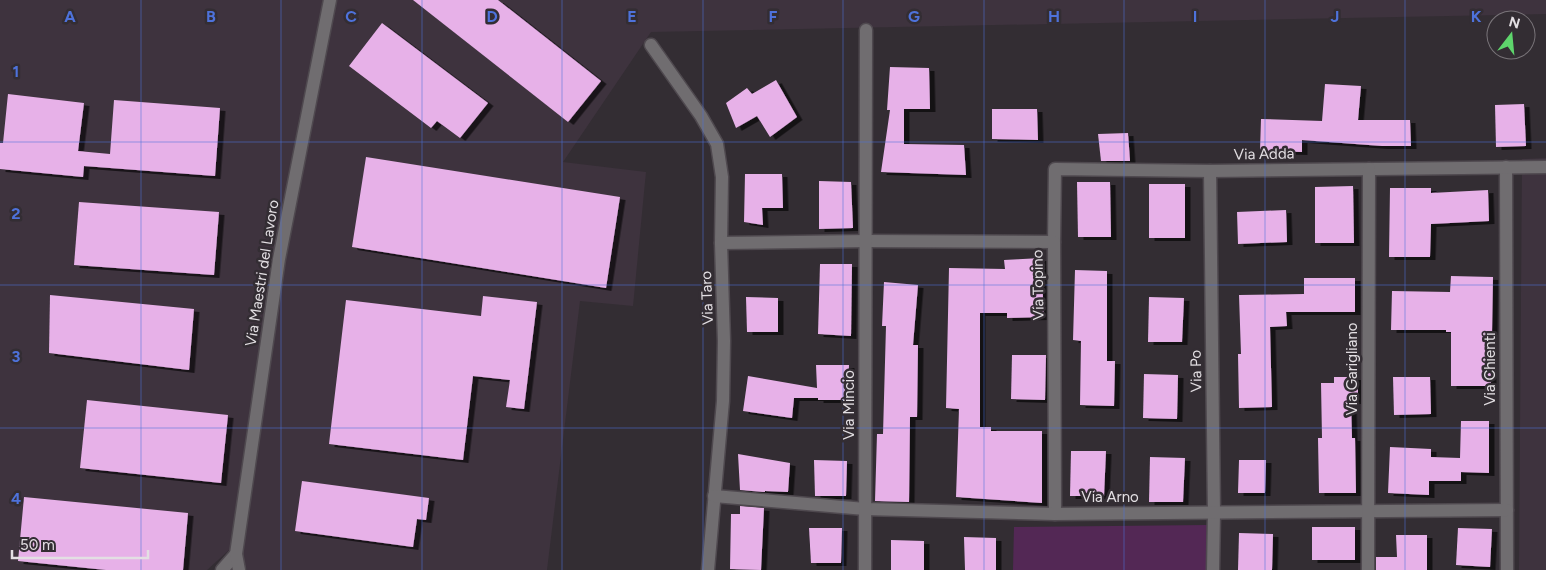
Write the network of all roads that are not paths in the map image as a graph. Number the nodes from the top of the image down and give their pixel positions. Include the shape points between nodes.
1 (330, 0) edge
2 (866, 30) dead end
3 (651, 46) dead end
4 (1546, 167) edge
5 (1506, 168) junction
6 (1369, 169) junction
7 (1210, 171) junction
8 (866, 241) junction
9 (1054, 242) junction
10 (721, 243) junction
11 (714, 496) junction
12 (865, 509) junction
13 (1507, 510) junction
14 (1368, 511) junction
15 (1214, 513) junction
16 (1055, 514) junction
17 (236, 554) junction
18 (222, 570) edge
19 (239, 570) edge
20 (708, 570) edge
21 (865, 570) edge
22 (1213, 570) edge
23 (1368, 570) edge
24 (1507, 570) edge

1 - 17 street, Via Maestri del Lavoro via 279,259
2 - 8 street, Via Mincio
3 - 10 street, Via Taro via 717,144 722,177
4 - 5 street, Via Adda
5 - 6 street, Via Adda
5 - 13 street, Via Chienti
6 - 7 street, Via Adda
6 - 14 street, Via Garigliano
7 - 9 street, Via Adda via 1055,169
7 - 15 street, Via Po
8 - 9 street, Via Topino
8 - 10 street
8 - 12 street, Via Mincio
9 - 16 street, Via Topino
10 - 11 street, Via Taro via 723,401
11 - 12 street, Via Arno
11 - 20 street, Via Taro
12 - 16 street, Via Arno
12 - 21 street, Via Mincio
13 - 14 street, Via Arno
13 - 24 street, Via Chienti
14 - 15 street, Via Arno
14 - 23 street, Via Garigliano
15 - 16 street, Via Arno
15 - 22 street, Via Po
17 - 18 street
17 - 19 street, Via Maestri del Lavoro

